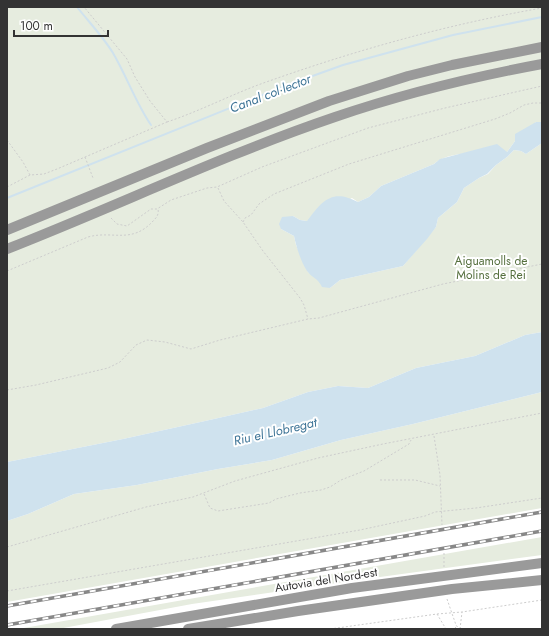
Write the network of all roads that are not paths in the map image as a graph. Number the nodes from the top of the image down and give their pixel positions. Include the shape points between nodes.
1 (542, 47) edge
2 (542, 64) edge
3 (7, 230) edge
4 (7, 249) edge
5 (542, 563) edge
6 (542, 580) edge
7 (116, 629) edge
8 (188, 629) edge

1 - 3 highway via 408,76 329,101
2 - 4 highway via 412,93 333,117
5 - 7 highway, Autovia del Nord-est via 352,588
6 - 8 highway via 452,589

